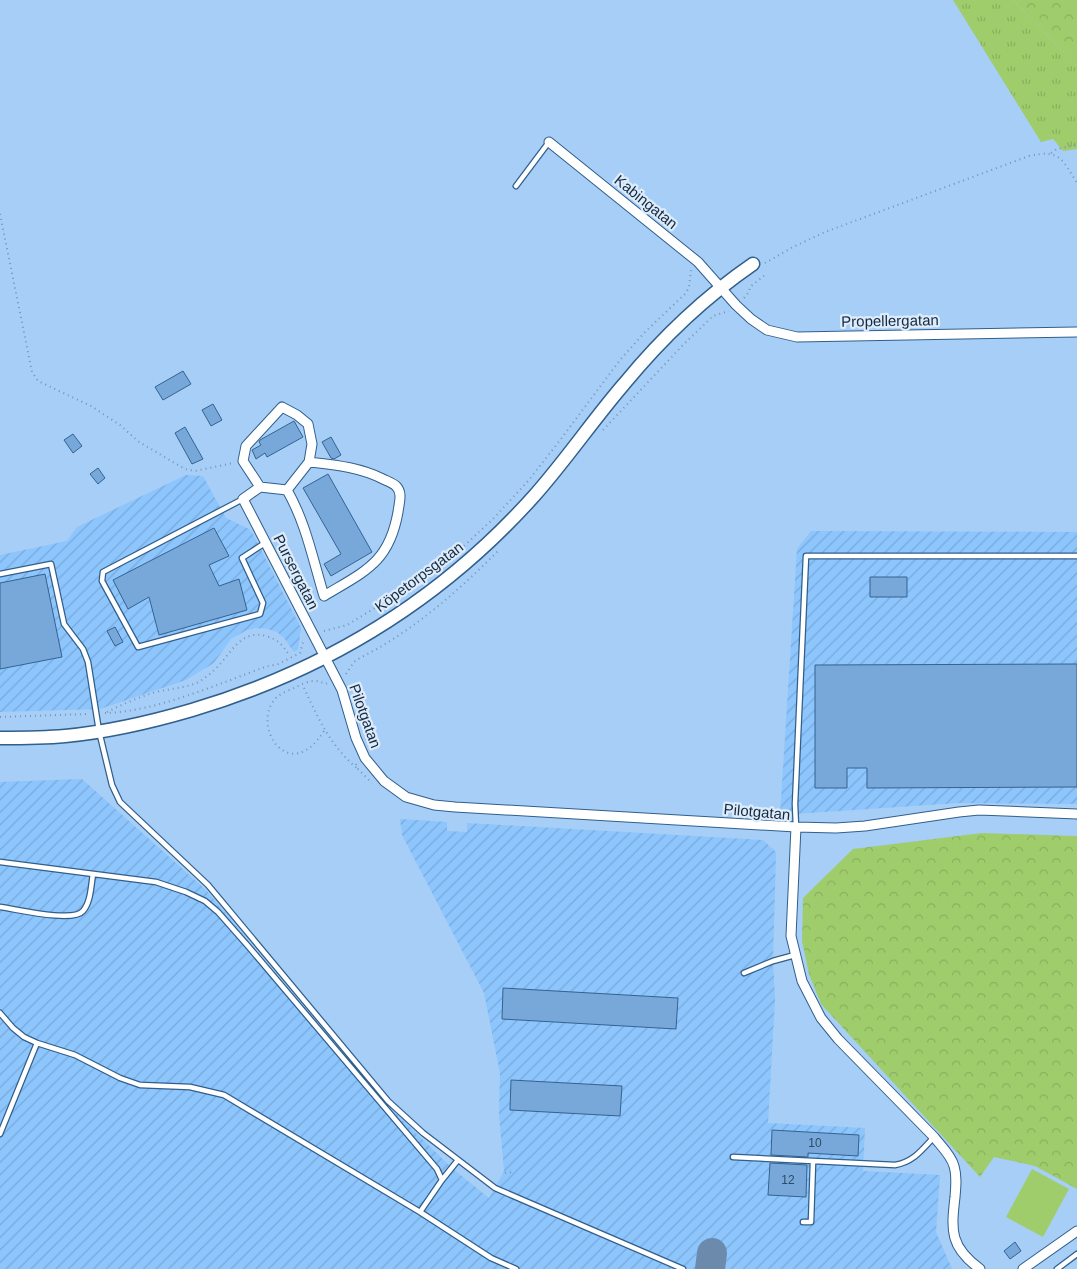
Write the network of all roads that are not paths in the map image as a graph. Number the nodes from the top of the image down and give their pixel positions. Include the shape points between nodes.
1 (549, 142) joint
2 (516, 186) dead end
3 (753, 264) road end
4 (721, 287) junction
5 (1077, 332) edge
6 (309, 462) junction
7 (260, 487) junction
8 (286, 490) junction
9 (243, 499) junction
10 (266, 542) junction
11 (1077, 556) edge
12 (0, 574) edge
13 (325, 657) junction
14 (99, 731) junction
15 (0, 738) edge
16 (1077, 814) edge
17 (796, 827) junction
18 (0, 862) edge
19 (93, 874) junction
20 (0, 907) edge
21 (795, 956) junction
22 (744, 973) dead end
23 (0, 1013) edge
24 (37, 1043) junction
25 (0, 1134) edge
26 (934, 1138) junction
27 (732, 1157) dead end
28 (458, 1160) junction
29 (813, 1162) junction
30 (442, 1180) junction
31 (420, 1212) junction
32 (803, 1222) dead end
33 (1077, 1231) edge
34 (1077, 1254) edge
35 (516, 1269) edge
36 (683, 1269) edge
37 (980, 1269) edge
38 (1023, 1269) edge
39 (1057, 1269) edge

1 - 2 lane
1 - 4 street, Kabingatan via 698,262
3 - 4 street, Köpetorpsgatan
4 - 5 street, Propellergatan via 741,311 767,330 797,337
4 - 13 street, Köpetorpsgatan via 642,363 535,494 479,552 419,601
6 - 7 street via 312,444 308,424 282,407 246,446 243,461
6 - 8 street
6 - 8 street via 353,468 396,486 401,494 395,530 378,560 324,596 304,526
7 - 8 street
7 - 9 street
9 - 10 street, Pursergatan
9 - 10 lane via 103,572 102,582 138,647 260,614 263,603 242,558
10 - 13 street, Pursergatan
11 - 17 lane via 806,556
12 - 14 lane via 51,564 64,624 83,648 88,662
13 - 14 street, Köpetorpsgatan via 290,675 218,702
13 - 17 street, Pilotgatan via 337,679 365,758 389,785 406,797 455,807
14 - 15 street, Köpetorpsgatan via 64,736
14 - 28 lane via 112,785 120,802 208,885 388,1101
16 - 17 street via 979,810 864,826
17 - 21 street, Pilotgatan via 791,929
18 - 19 lane
19 - 20 lane via 86,907 75,916
19 - 30 lane via 156,882 186,892 218,912 437,1169
21 - 22 lane
21 - 26 street, Pilotgatan via 802,981 821,1018
23 - 24 lane via 24,1037
24 - 25 lane
24 - 31 lane via 140,1085 190,1087 224,1095
26 - 29 lane via 916,1157 905,1163
26 - 37 street, Pilotgatan via 954,1164 954,1236 960,1251
27 - 29 lane
28 - 30 lane
28 - 36 lane via 495,1188
29 - 32 lane via 811,1222
30 - 31 lane
31 - 35 lane via 491,1258
33 - 38 street
34 - 39 lane

